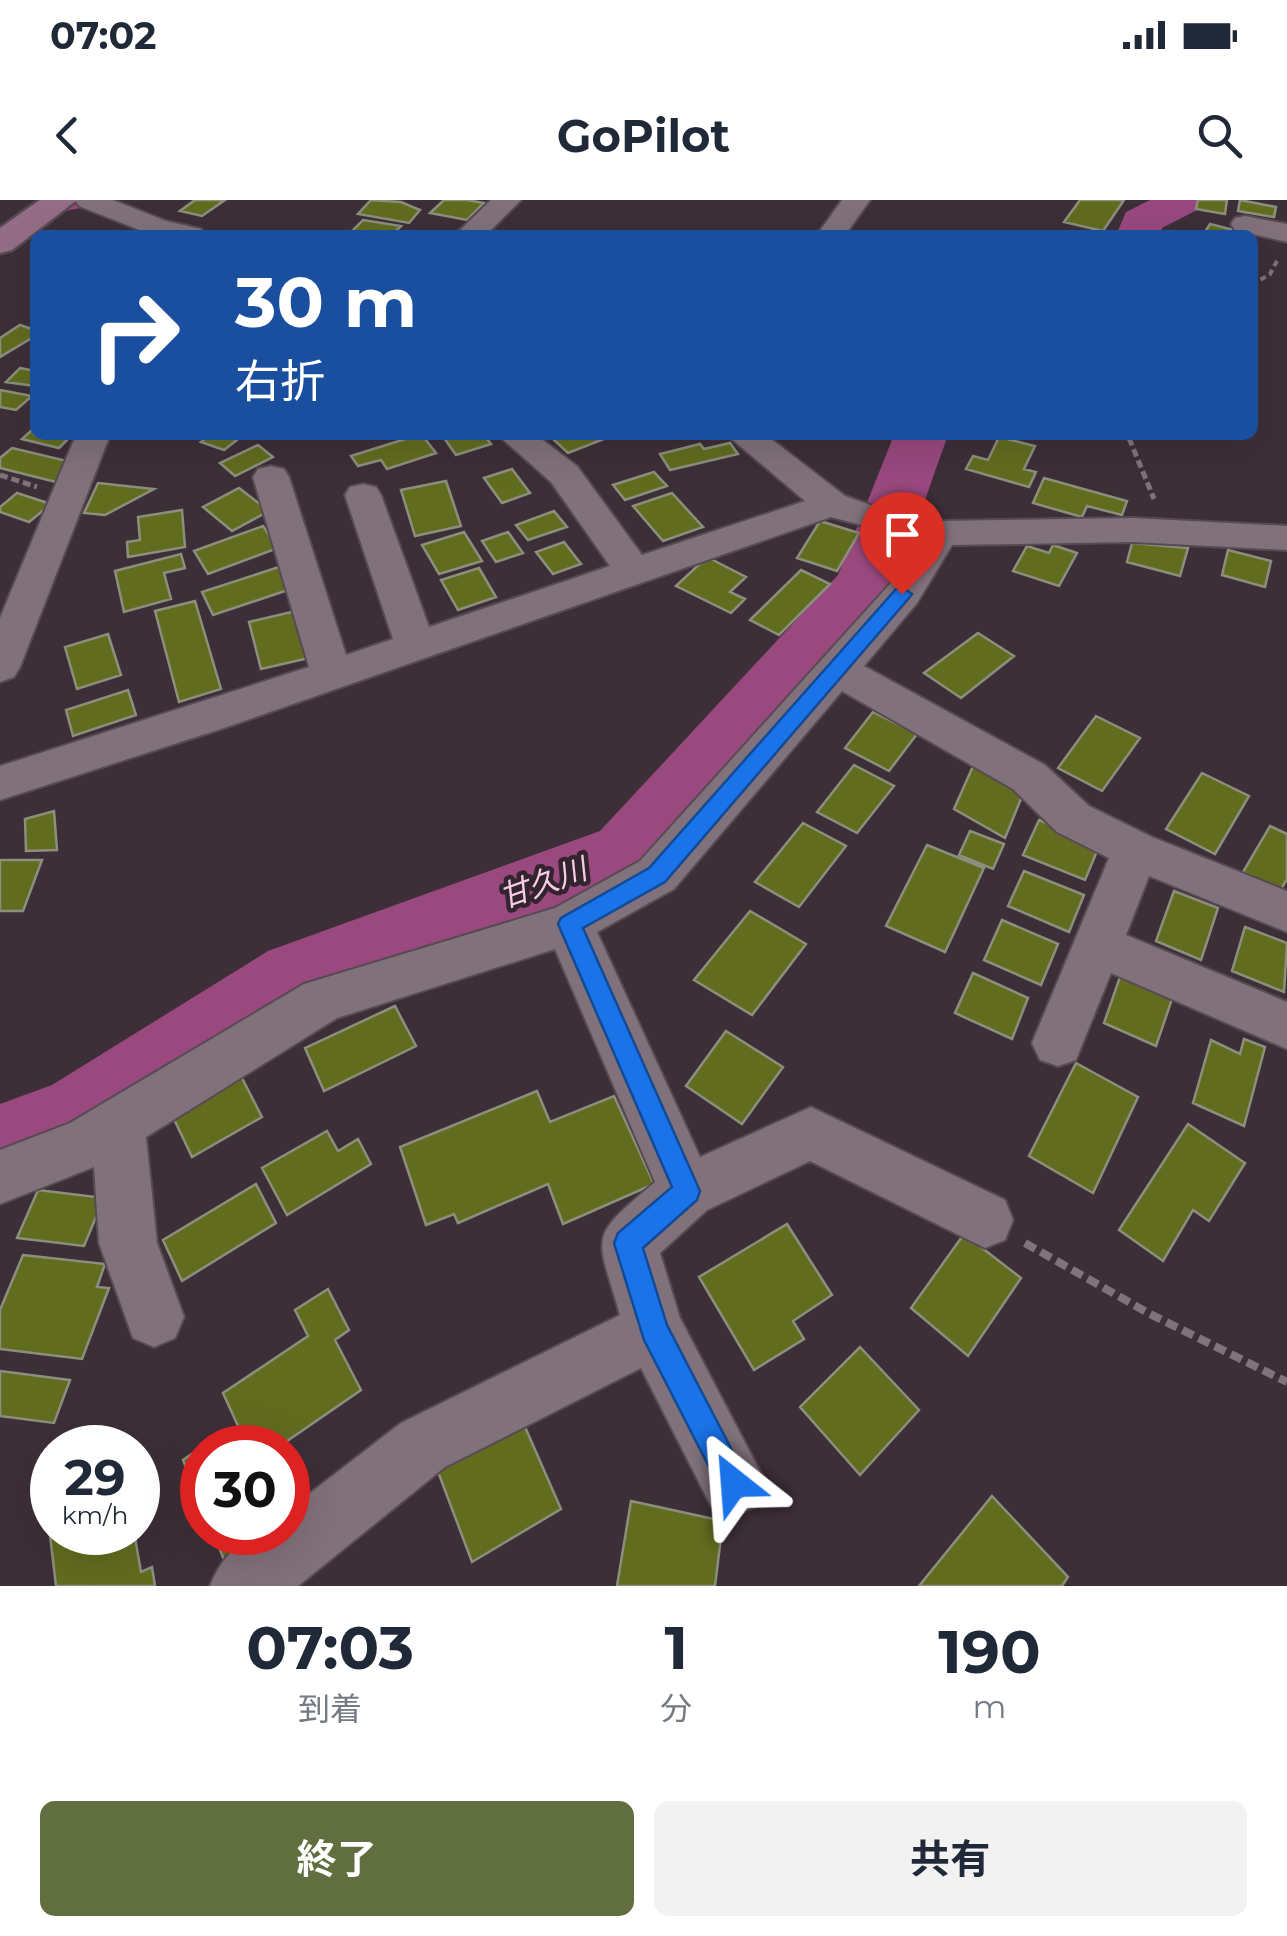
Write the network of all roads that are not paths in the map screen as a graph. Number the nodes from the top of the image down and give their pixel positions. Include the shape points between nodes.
1 (61, 200) edge
2 (89, 200) edge
3 (507, 200) edge
4 (856, 200) edge
5 (1245, 224) dead end
6 (157, 230) edge
7 (474, 230) edge
8 (834, 230) edge
9 (1256, 230) edge
10 (1258, 231) edge
11 (0, 243) edge
12 (1283, 245) edge
13 (91, 440) edge
14 (521, 440) edge
15 (751, 440) edge
16 (272, 477) dead end
17 (363, 495) dead end
18 (849, 511) junction
19 (928, 530) junction
20 (1287, 538) edge
21 (634, 570) junction
22 (415, 644) junction
23 (0, 667) edge
24 (836, 670) junction
25 (332, 674) junction
26 (0, 783) edge
27 (1136, 850) junction
28 (1287, 912) edge
29 (569, 924) junction
30 (1098, 945) junction
31 (1287, 1026) edge
32 (1058, 1043) dead end
33 (118, 1124) junction
34 (0, 1177) edge
35 (687, 1191) junction
36 (985, 1220) road end
37 (154, 1317) dead end
38 (654, 1330) junction
39 (734, 1483) dead end
40 (244, 1586) edge

1 - 11 street
2 - 6 street
3 - 7 street
4 - 8 street
5 - 9 street
10 - 12 street
13 - 23 street
14 - 21 street via 564,474
15 - 18 street
16 - 25 street
17 - 22 street
18 - 19 street
18 - 21 street
19 - 20 street
19 - 24 street via 902,594
21 - 22 street
22 - 25 street
24 - 27 street via 1029,777 1073,820
24 - 29 street via 657,875
25 - 26 street
27 - 28 street
27 - 30 street
29 - 33 street via 322,1000
29 - 35 street
30 - 31 street
30 - 32 street
33 - 34 street via 88,1143
33 - 37 street via 128,1243
35 - 36 street via 811,1133
35 - 38 street via 628,1243
38 - 39 street
38 - 40 street via 423,1444

